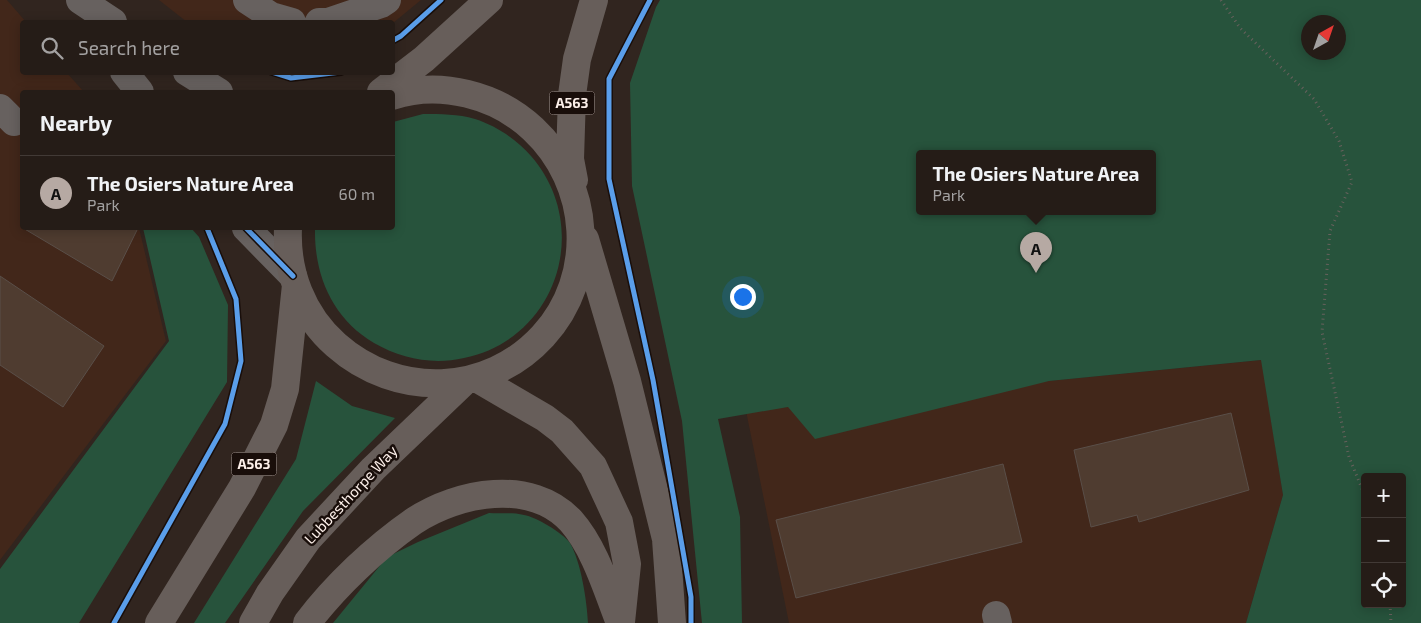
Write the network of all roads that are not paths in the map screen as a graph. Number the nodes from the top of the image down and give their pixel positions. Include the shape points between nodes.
1 (67, 0) edge
2 (80, 0) edge
3 (247, 0) edge
4 (387, 0) edge
5 (489, 0) edge
6 (594, 0) edge
7 (83, 20) edge
8 (110, 20) edge
9 (285, 20) edge
10 (334, 20) edge
11 (126, 75) edge
12 (192, 75) edge
13 (138, 90) edge
14 (216, 90) edge
15 (384, 90) edge
16 (395, 95) edge
17 (580, 217) junction
18 (248, 230) edge
19 (288, 230) edge
20 (294, 281) junction
21 (471, 379) junction
22 (159, 623) edge
23 (253, 623) edge
24 (307, 623) edge
25 (621, 623) edge
26 (672, 623) edge

1 - 7 street
2 - 8 street
3 - 9 street via 271,16
4 - 10 street
5 - 15 highway via 424,59
6 - 17 highway, A563 via 577,59 572,95 570,160
11 - 13 street
12 - 14 street
16 - 17 highway via 416,91 456,92 494,102 512,112 543,138 555,153 569,180
17 - 21 highway via 579,265 566,303 556,320 529,350 513,361
17 - 26 highway via 627,381 666,539
18 - 20 street
19 - 20 highway
20 - 21 highway via 315,322 329,339 362,365 382,374 423,384
20 - 22 highway, A563 via 285,389 274,425 242,488
21 - 23 highway, Lubbesthorpe Way via 373,469 308,539
21 - 25 highway via 545,418 562,431 594,466 619,522 627,564
24 - 25 highway via 372,553 415,521 466,498 498,493 540,499 558,509 570,521 590,550

